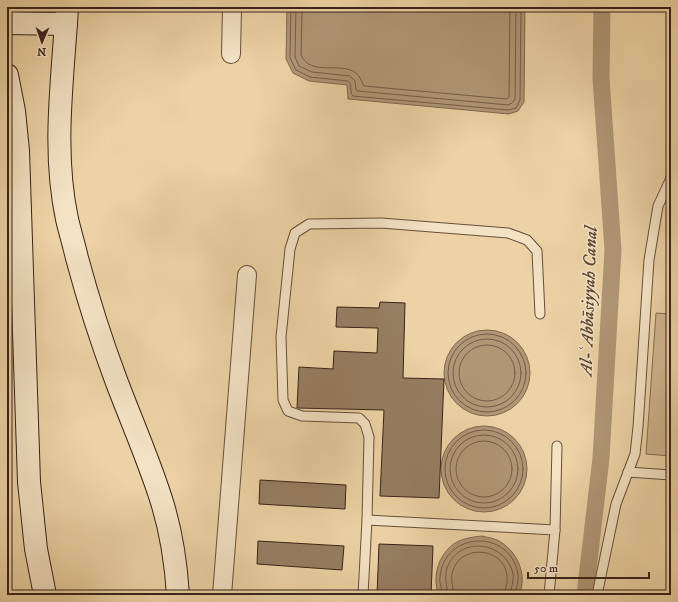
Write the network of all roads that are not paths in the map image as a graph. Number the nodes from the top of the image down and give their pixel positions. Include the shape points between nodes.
1 (232, 7) edge
2 (67, 15) edge
3 (7, 23) edge
4 (231, 54) dead end
5 (7, 75) edge
6 (671, 178) edge
7 (247, 275) dead end
8 (540, 314) dead end
9 (557, 446) dead end
10 (628, 472) junction
11 (671, 475) edge
12 (367, 520) junction
13 (555, 530) junction
14 (45, 595) edge
15 (178, 595) edge
16 (222, 595) edge
17 (363, 595) edge
18 (549, 595) edge
19 (597, 595) edge

1 - 4 street
2 - 3 main road
2 - 15 main road via 59,137 67,219 92,309 161,500 171,540
5 - 14 main road via 18,151 29,482 36,549
6 - 10 lane via 658,206 649,260 638,427 635,454
7 - 16 street
8 - 12 lane via 537,251 527,240 508,233 381,223 309,224 295,233 290,249 281,337 283,400 288,411 302,416 359,418 365,424 369,437
9 - 13 lane
10 - 11 lane
10 - 19 lane via 616,504
12 - 13 lane
12 - 17 lane
13 - 18 lane

